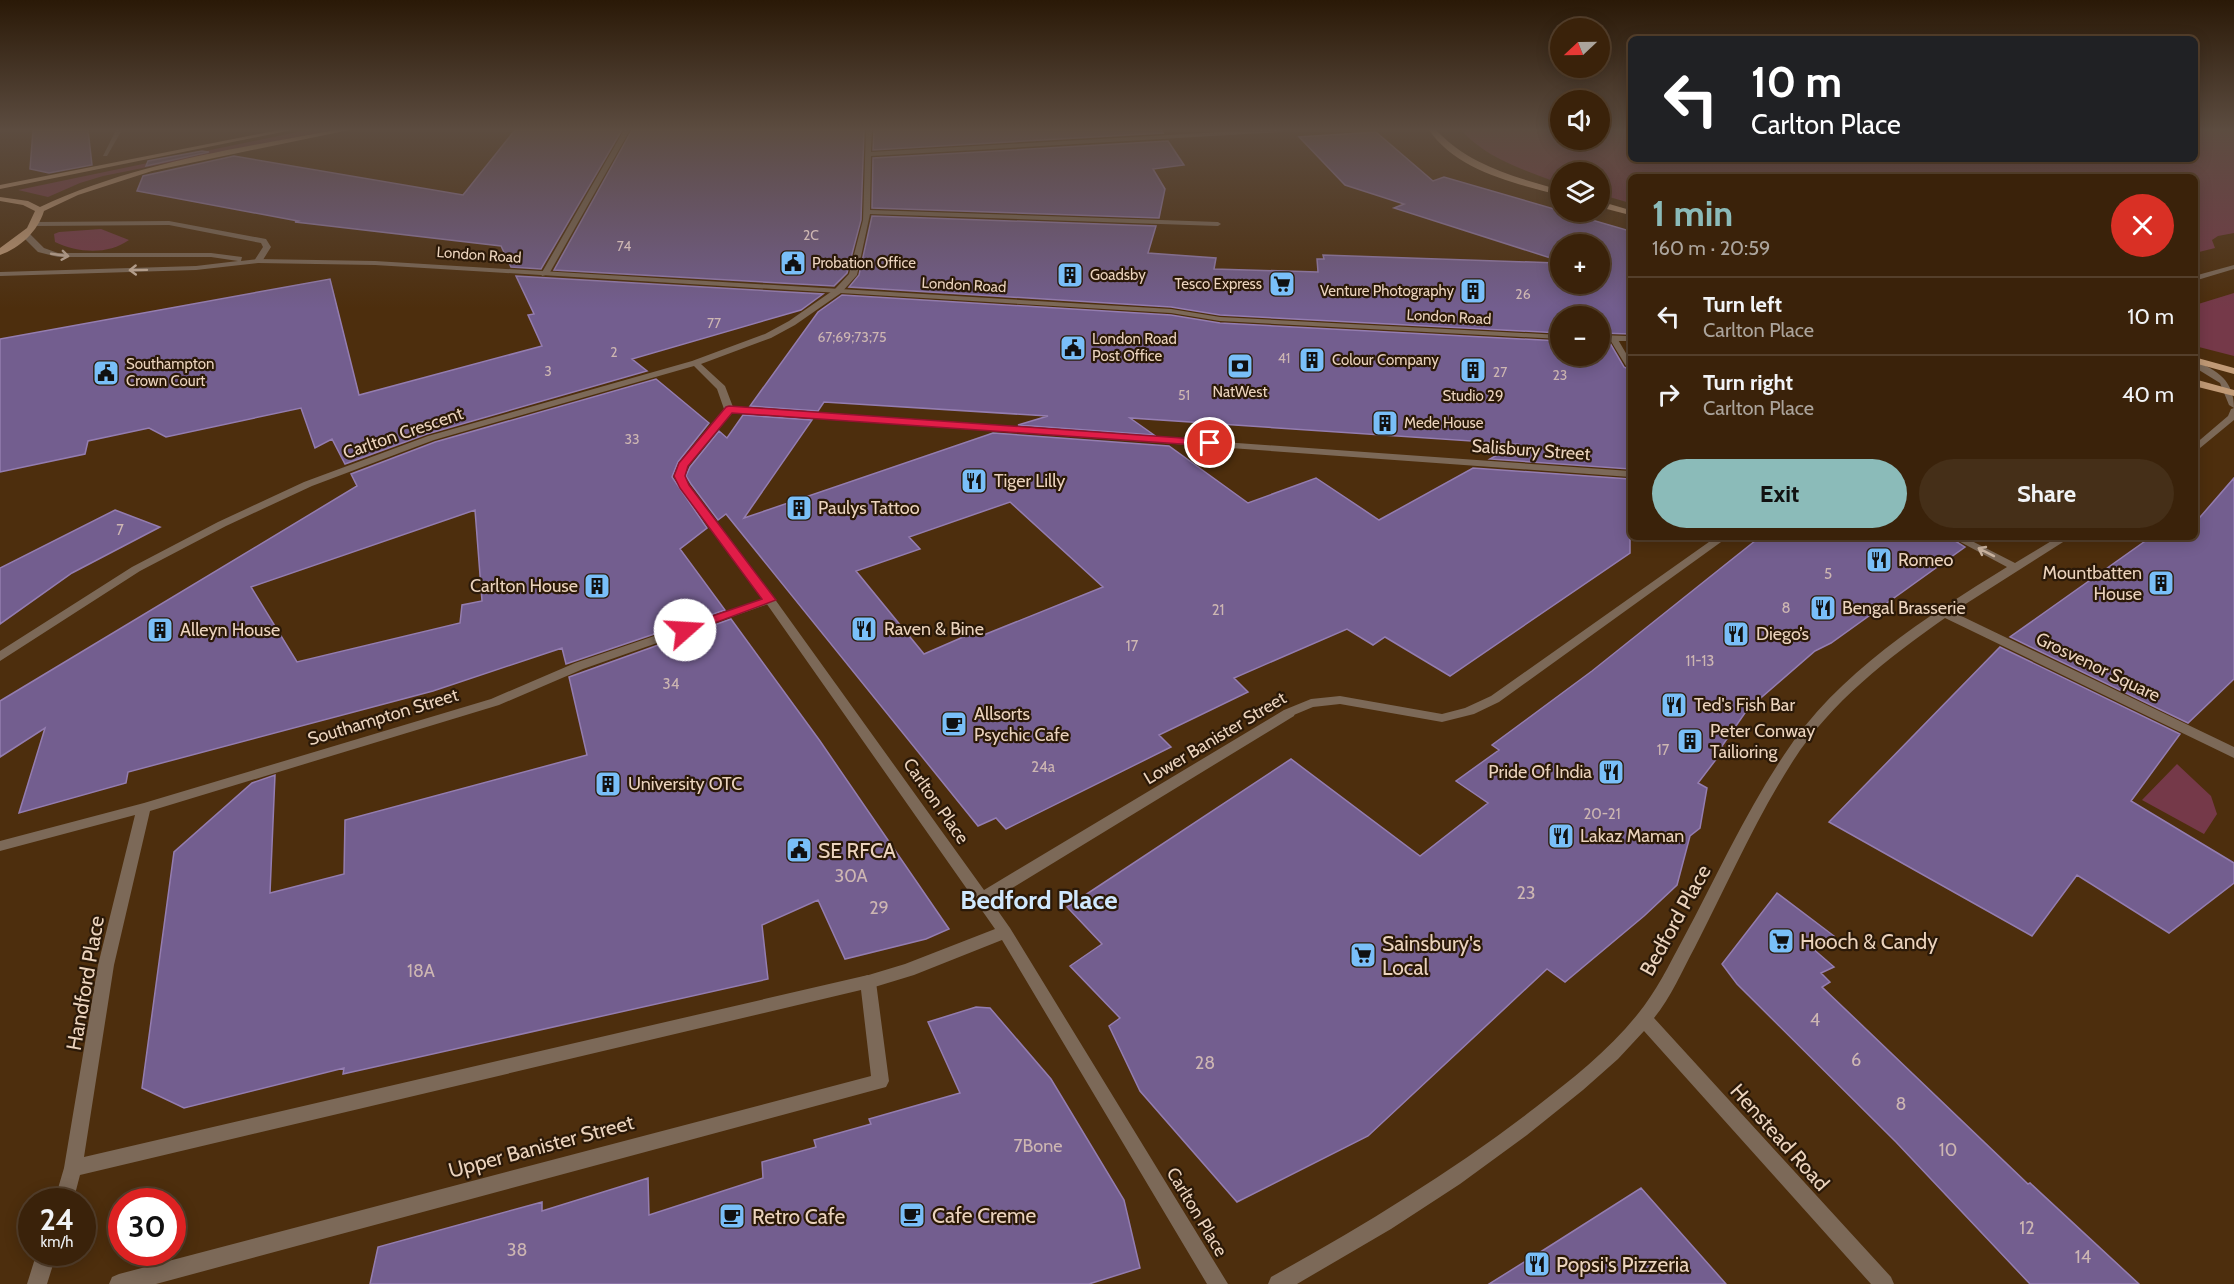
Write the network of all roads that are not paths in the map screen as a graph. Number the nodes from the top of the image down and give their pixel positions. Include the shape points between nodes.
1 (84, 190) edge
2 (593, 190) edge
3 (867, 190) edge
4 (0, 199) edge
5 (1610, 207) edge
6 (40, 210) junction
7 (866, 212) junction
8 (1628, 212) edge
9 (36, 224) junction
10 (1218, 224) dead end
11 (26, 236) junction
12 (0, 252) edge
13 (258, 261) junction
14 (2234, 267) edge
15 (0, 274) edge
16 (545, 274) junction
17 (2198, 278) edge
18 (838, 291) junction
19 (1550, 336) edge
20 (1613, 338) joint
21 (1628, 339) edge
22 (2198, 362) edge
23 (696, 363) junction
24 (1628, 363) edge
25 (2198, 364) edge
26 (2234, 371) edge
27 (2198, 383) edge
28 (2232, 393) edge
29 (2234, 405) edge
30 (729, 409) junction
31 (2234, 411) edge
32 (2198, 447) edge
33 (1628, 474) edge
34 (1719, 540) edge
35 (1962, 540) edge
36 (2061, 540) edge
37 (2015, 567) junction
38 (770, 600) junction
39 (1945, 613) junction
40 (0, 657) edge
41 (2234, 753) edge
42 (144, 808) junction
43 (0, 846) edge
44 (982, 899) junction
45 (1005, 933) junction
46 (868, 981) junction
47 (1644, 1019) junction
48 (73, 1168) junction
49 (67, 1188) edge
50 (42, 1266) edge
51 (37, 1284) edge
52 (119, 1284) edge
53 (1218, 1284) edge
54 (1278, 1284) edge
55 (1884, 1284) edge

1 - 6 main road
2 - 16 street
3 - 7 street, Carlton Crescent
4 - 6 main road
5 - 8 main road
6 - 9 main road
7 - 10 street
7 - 18 street, Carlton Crescent via 853,275
9 - 11 main road
9 - 13 street via 182,225 257,239 267,244
11 - 12 main road
11 -> 13 street, London Road via 41,250 58,255 211,255
13 -> 15 street, London Road via 196,268
13 - 16 street, London Road via 375,262
14 - 17 street
16 - 18 street, London Road
18 - 19 street, London Road via 1172,311 1220,319
18 - 23 street, Carlton Crescent via 768,336
20 - 21 street
20 - 24 street
22 - 26 main road
23 - 30 street via 722,386
23 - 40 street, Carlton Crescent via 431,438 308,484 136,569
25 - 28 street
27 - 28 main road
28 - 29 street
30 - 33 street, Salisbury Street
30 - 38 street, Carlton Place via 683,465 679,476
31 - 32 street
34 - 44 street, Lower Banister Street via 1495,699 1442,718 1340,700 1311,703
37 -> 35 street
36 - 37 street, Bedford Place
37 - 39 street, Bedford Place
38 - 42 street, Southampton Street via 579,666 495,702
38 - 44 street, Carlton Place
39 - 41 street, Grosvenor Square
39 - 47 street, Bedford Place via 1854,681 1824,711 1790,756
42 - 43 street, Southampton Street
42 - 48 street, Handford Place via 106,965
44 - 45 street, Carlton Place
45 - 46 street
45 - 53 street, Carlton Place
46 - 48 street
46 - 52 street, Upper Banister Street via 880,1081
47 - 54 street, Bedford Place via 1610,1056 1503,1145
47 - 55 street, Henstead Road
48 - 49 street
50 - 51 street

